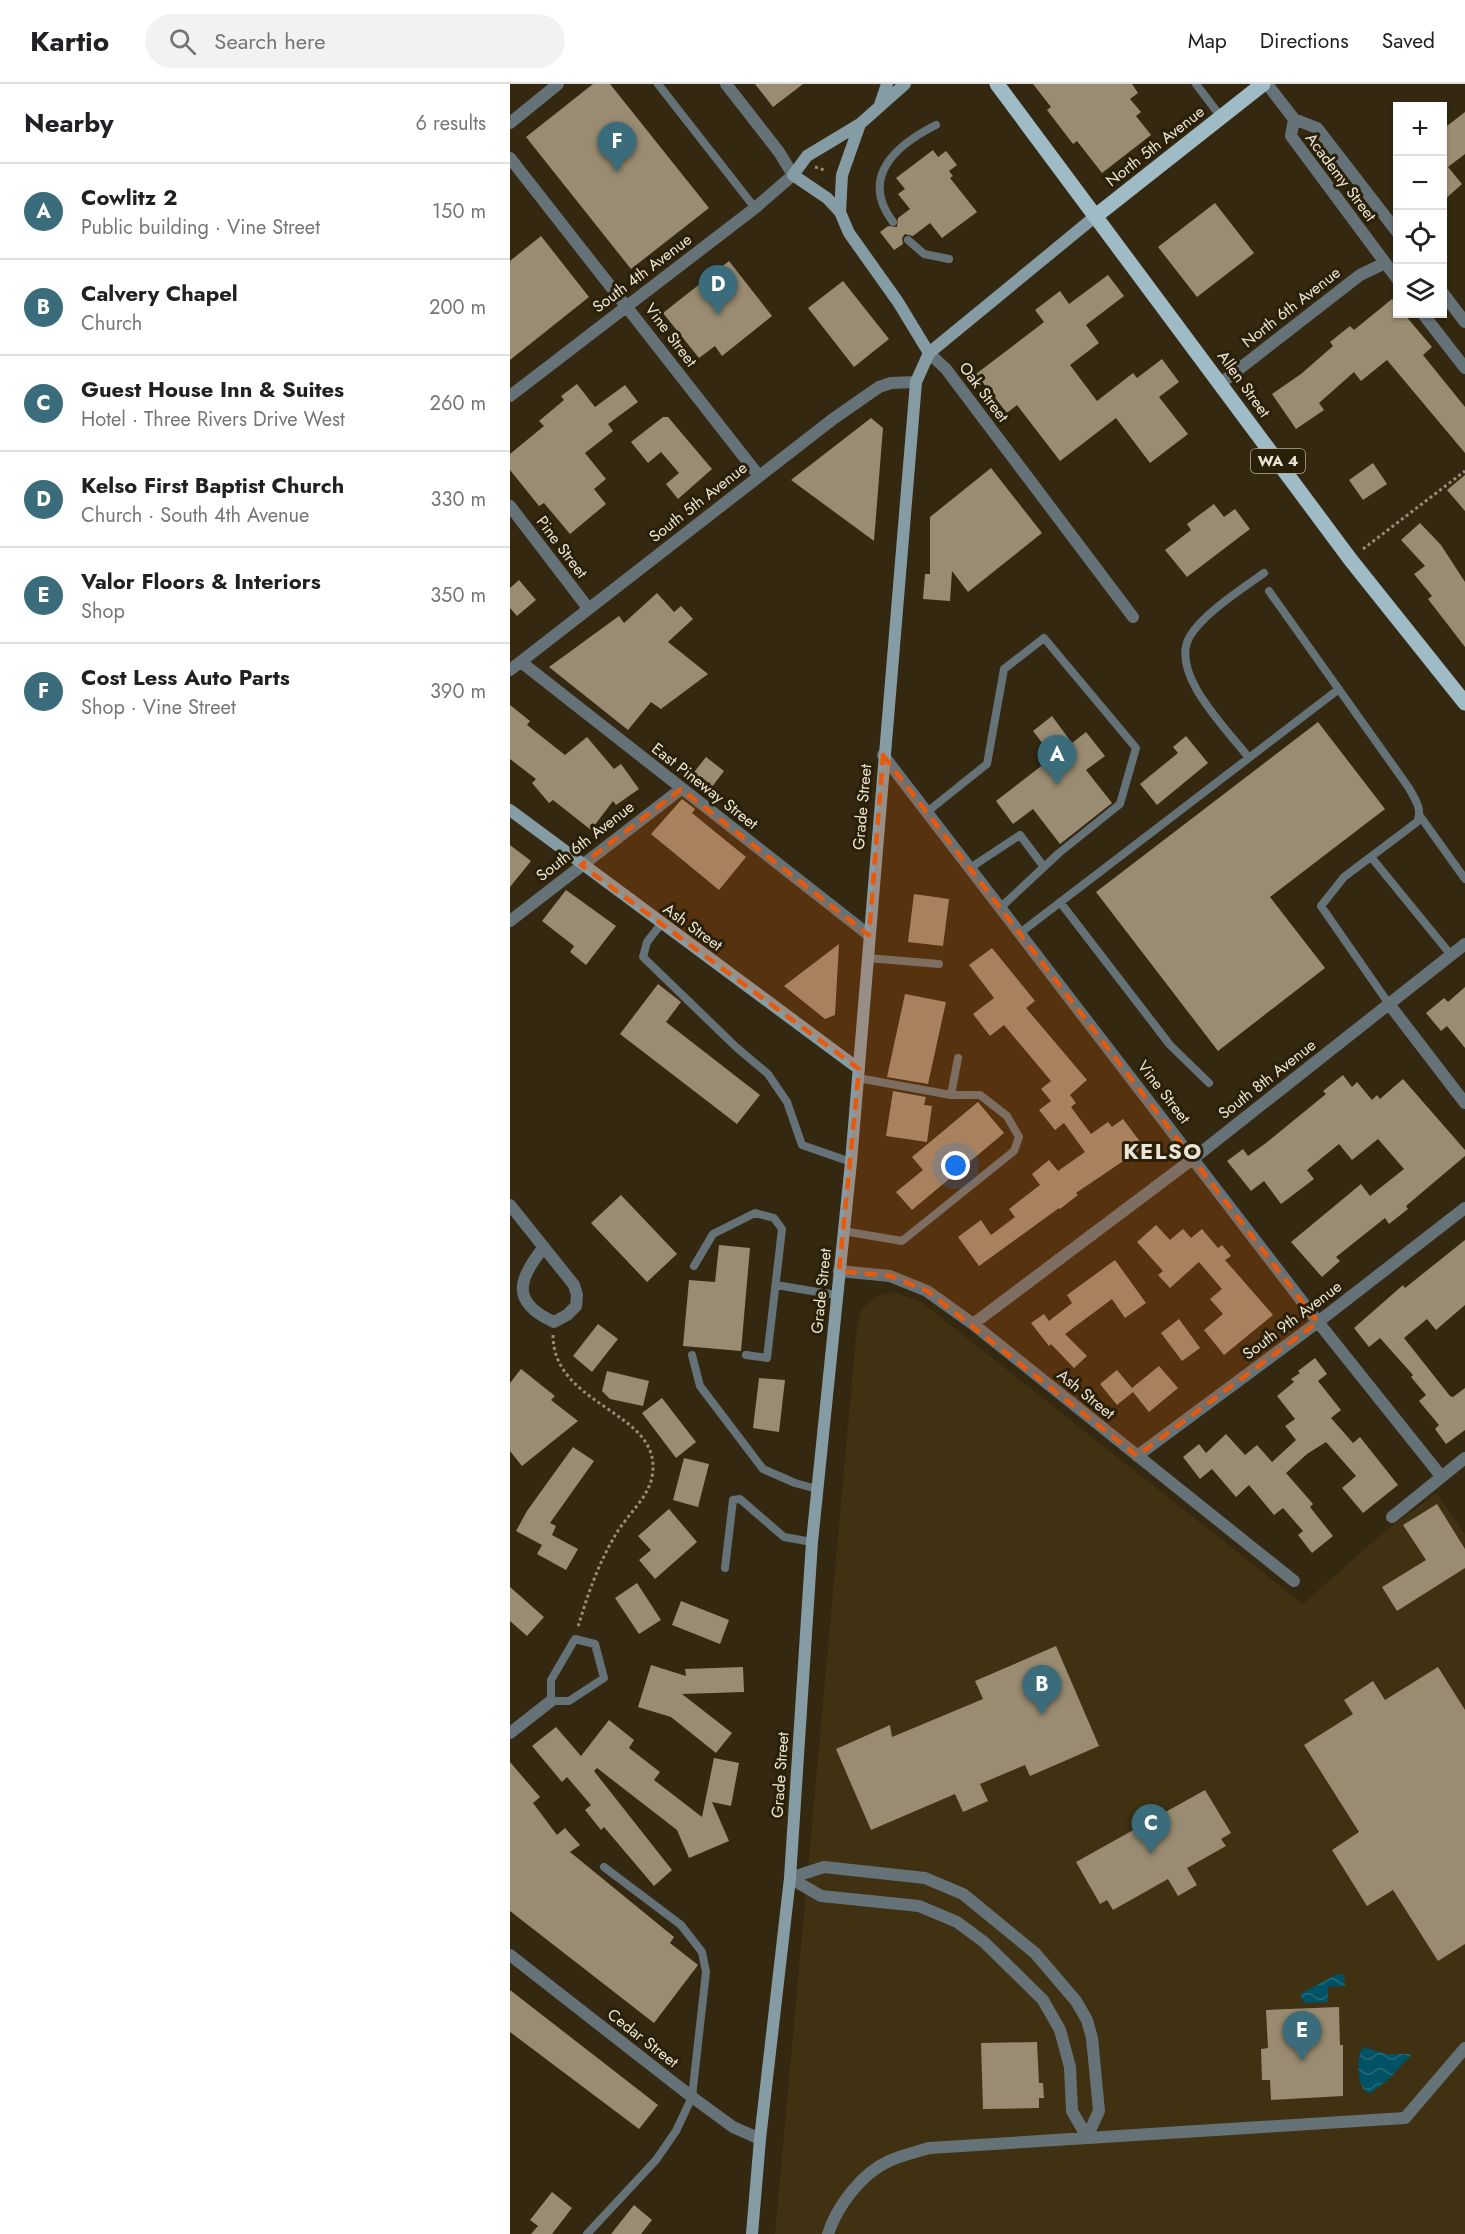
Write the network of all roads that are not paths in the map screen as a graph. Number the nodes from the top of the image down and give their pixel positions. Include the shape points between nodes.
1 (558, 84) edge
2 (658, 84) edge
3 (726, 84) edge
4 (887, 84) edge
5 (906, 84) edge
6 (997, 84) edge
7 (1196, 84) edge
8 (1265, 84) edge
9 (879, 107) junction
10 (1221, 117) junction
11 (1294, 119) junction
12 (510, 123) edge
13 (860, 124) junction
14 (936, 125) dead end
15 (510, 158) edge
16 (793, 175) junction
17 (755, 208) junction
18 (840, 212) junction
19 (1097, 215) junction
20 (893, 222) dead end
21 (1393, 227) edge
22 (908, 240) dead end
23 (950, 259) dead end
24 (1385, 263) junction
25 (1393, 273) edge
26 (1447, 297) edge
27 (628, 305) junction
28 (1426, 318) edge
29 (1465, 322) edge
30 (929, 353) junction
31 (1465, 368) edge
32 (916, 382) junction
33 (1221, 383) junction
34 (510, 396) edge
35 (759, 476) junction
36 (510, 506) edge
37 (1264, 573) dead end
38 (1269, 591) dead end
39 (588, 608) junction
40 (1133, 617) dead end
41 (521, 662) junction
42 (510, 670) edge
43 (1339, 689) junction
44 (1465, 703) edge
45 (883, 756) junction
46 (1249, 758) junction
47 (681, 789) junction
48 (510, 810) edge
49 (927, 812) junction
50 (1420, 816) junction
51 (1371, 857) junction
52 (581, 865) junction
53 (1044, 867) junction
54 (970, 868) junction
55 (1465, 879) edge
56 (1060, 902) junction
57 (1000, 908) junction
58 (510, 921) edge
59 (661, 924) junction
60 (1020, 933) junction
61 (869, 935) junction
62 (1465, 944) edge
63 (1451, 955) junction
64 (867, 958) junction
65 (939, 964) dead end
66 (1389, 1004) junction
67 (958, 1058) dead end
68 (858, 1073) junction
69 (1209, 1083) dead end
70 (951, 1095) junction
71 (1465, 1103) edge
72 (1194, 1158) junction
73 (851, 1162) junction
74 (510, 1205) edge
75 (1465, 1208) edge
76 (843, 1230) junction
77 (544, 1247) junction
78 (694, 1266) dead end
79 (839, 1271) junction
80 (776, 1285) junction
81 (836, 1295) junction
82 (1318, 1322) junction
83 (973, 1324) junction
84 (692, 1355) dead end
85 (746, 1355) dead end
86 (1137, 1456) junction
87 (1465, 1458) edge
88 (1441, 1476) junction
89 (817, 1490) junction
90 (1392, 1517) dead end
91 (812, 1542) junction
92 (725, 1568) dead end
93 (1294, 1581) dead end
94 (551, 1701) junction
95 (510, 1733) edge
96 (604, 1867) dead end
97 (790, 1878) junction
98 (510, 1955) edge
99 (1465, 2048) edge
100 (692, 2097) junction
101 (1087, 2138) junction
102 (760, 2139) junction
103 (587, 2234) edge
104 (752, 2234) edge
105 (828, 2234) edge

1 - 12 street
2 - 17 lane
3 - 16 street
4 - 9 main road
5 - 9 main road
6 - 19 main road, Allen Street / WA 4
7 - 10 lane
8 - 10 main road, North 5th Avenue
8 - 11 street, Academy Street
9 - 13 main road
10 - 19 main road, North 5th Avenue
11 - 21 street, Academy Street via 1317,128
11 - 24 street, Academy Street via 1291,136
13 - 16 main road via 807,156
13 - 18 main road, Oak Street via 842,175
14 - 20 lane via 892,155 884,167 879,196
15 - 27 street, Vine Street
16 - 17 street, South 4th Avenue
16 - 18 main road
17 - 27 street, South 4th Avenue
18 - 30 main road, Oak Street via 854,241
19 - 30 main road
19 - 33 main road, Allen Street / WA 4
22 - 23 lane via 924,254
24 - 25 street, Academy Street
24 - 33 street, North 6th Avenue via 1360,274
26 - 29 street
27 - 34 street, South 4th Avenue
27 - 35 street, Vine Street
28 - 31 street
30 - 32 main road, Grade Street
30 - 40 street, Oak Street via 946,369
32 - 35 street, South 5th Avenue via 879,387
32 - 45 main road, Grade Street
33 - 44 main road, Allen Street / WA 4 via 1350,559
35 - 39 street, South 5th Avenue
36 - 39 street, Pine Street
37 - 46 lane via 1201,624 1185,646 1191,680 1200,696
38 - 43 lane
39 - 41 street, South 5th Avenue
41 - 42 street, South 5th Avenue
41 - 47 street, East Pineway Street
43 - 46 lane
43 - 50 lane via 1409,788
45 - 49 street, Vine Street
45 - 61 main road, Grade Street
46 - 56 lane
47 - 52 street, South 6th Avenue
47 - 61 street, East Pineway Street
48 - 52 main road, Ash Street
49 - 53 lane via 987,764 1004,669 1044,638 1136,748 1120,804
49 - 54 street, Vine Street
50 - 51 lane
50 - 55 lane
51 - 63 lane
51 - 66 lane via 1335,887 1321,906
52 - 58 street, South 6th Avenue
52 - 59 main road, Ash Street
53 - 54 lane via 1020,835
53 - 57 lane
54 - 57 street, Vine Street
56 - 60 lane
56 - 69 lane via 1170,1045
57 - 60 street, Vine Street
59 - 68 main road, Ash Street
59 - 73 lane via 647,942 643,957 768,1074 787,1102 802,1145
60 - 72 street, Vine Street
61 - 64 main road, Grade Street
62 - 63 street, South 8th Avenue
63 - 66 street, South 8th Avenue
64 - 65 lane
64 - 68 main road, Grade Street
66 - 71 street
66 - 72 street, South 8th Avenue
67 - 70 lane
68 - 70 lane
68 - 73 main road, Grade Street
70 - 76 lane via 980,1095 1007,1116 1019,1137 1014,1151 902,1241
72 - 82 street, Vine Street
72 - 83 street, South 8th Avenue
73 - 76 main road, Grade Street
74 - 77 street
75 - 82 street, South 9th Avenue
76 - 79 main road, Grade Street
77 - 77 street via 574,1285 577,1295 576,1306 554,1322 537,1315 524,1300 520,1285 524,1271
78 - 80 lane via 713,1234 755,1213 774,1218 782,1229
79 - 81 main road, Grade Street
79 - 83 street, Ash Street via 890,1276 927,1291
80 - 81 lane
80 - 85 lane via 767,1358
81 - 89 main road, Grade Street
82 - 86 street, South 9th Avenue
82 - 88 street, Vine Street
83 - 86 street, Ash Street
84 - 89 lane via 700,1386 763,1469
86 - 93 street, Ash Street
87 - 88 street
88 - 90 street
89 - 91 main road, Grade Street
91 - 92 lane via 784,1537 740,1499 733,1500
91 - 97 main road, Grade Street
94 - 94 lane via 551,1680 575,1639 595,1644 604,1678 569,1701
94 - 95 street
96 - 100 lane via 681,1925 702,1952 706,1972
97 - 101 street via 821,1896 919,1906 957,1922 984,1942 1042,2000 1060,2030 1070,2067 1072,2111
97 - 101 street via 824,1867 925,1878 963,1894 1035,1953 1077,2001 1087,2020 1099,2111
97 - 102 main road, Grade Street
98 - 100 street, Cedar Street
99 - 101 street via 1405,2118
100 - 102 street, Cedar Street via 733,2127
100 - 103 lane via 656,2160
101 - 105 street via 929,2148 888,2161 857,2184
102 - 104 main road, Grade Street

